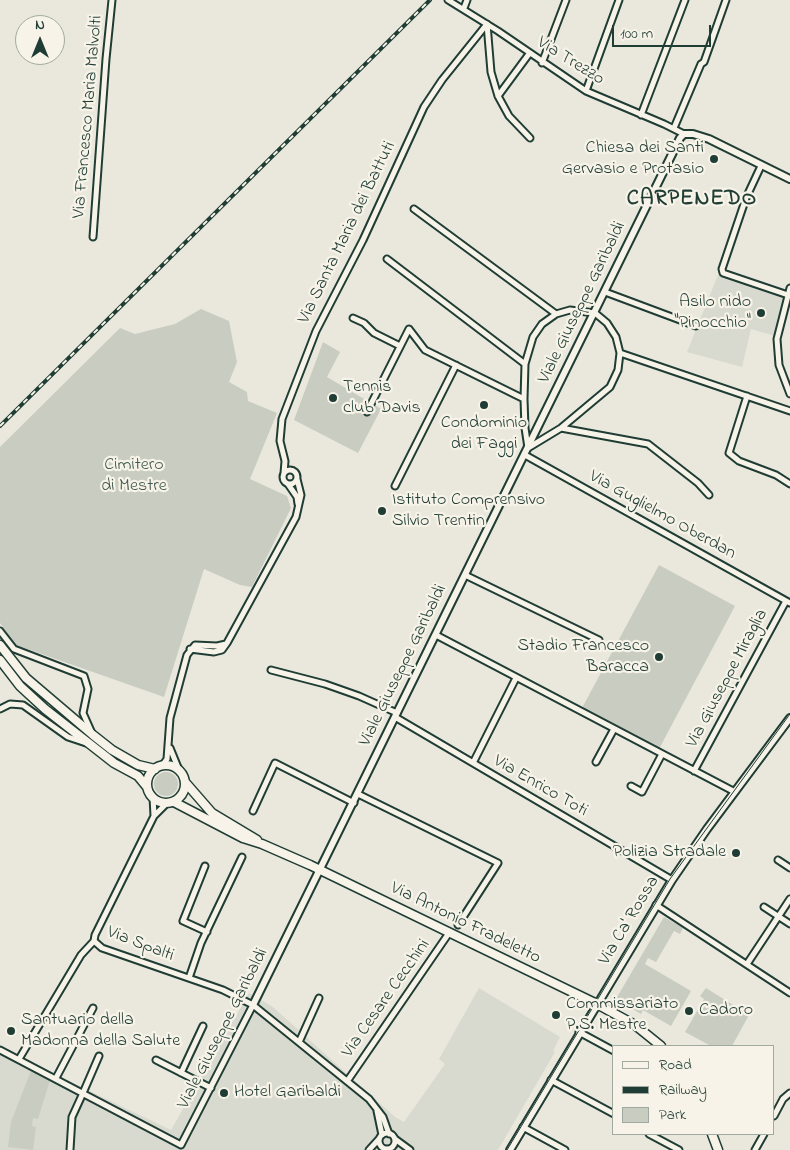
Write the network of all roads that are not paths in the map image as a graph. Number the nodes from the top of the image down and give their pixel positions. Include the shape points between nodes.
1 (112, 0) edge
2 (448, 0) edge
3 (467, 0) edge
4 (566, 0) edge
5 (619, 0) edge
6 (685, 0) edge
7 (726, 0) edge
8 (464, 8) junction
9 (487, 24) junction
10 (529, 54) junction
11 (542, 64) junction
12 (586, 92) junction
13 (498, 96) junction
14 (641, 116) junction
15 (674, 128) junction
16 (684, 134) junction
17 (530, 138) dead end
18 (761, 166) junction
19 (790, 179) edge
20 (414, 209) dead end
21 (93, 237) dead end
22 (387, 259) dead end
23 (790, 288) edge
24 (605, 292) junction
25 (788, 295) junction
26 (595, 313) junction
27 (556, 314) junction
28 (353, 318) dead end
29 (696, 326) dead end
30 (400, 346) junction
31 (620, 352) junction
32 (526, 364) junction
33 (456, 365) junction
34 (790, 394) edge
35 (747, 396) junction
36 (524, 399) junction
37 (790, 411) edge
38 (367, 412) dead end
39 (561, 428) junction
40 (528, 448) junction
41 (524, 455) junction
42 (284, 457) junction
43 (293, 471) junction
44 (284, 473) junction
45 (297, 479) junction
46 (288, 484) junction
47 (790, 484) edge
48 (395, 486) dead end
49 (709, 495) dead end
50 (298, 512) junction
51 (465, 575) junction
52 (788, 602) edge
53 (0, 631) edge
54 (436, 635) junction
55 (599, 640) dead end
56 (0, 645) edge
57 (0, 660) edge
58 (271, 670) dead end
59 (516, 678) junction
60 (0, 709) edge
61 (396, 715) junction
62 (790, 719) edge
63 (614, 729) junction
64 (93, 736) junction
65 (87, 743) junction
66 (169, 745) junction
67 (662, 754) junction
68 (596, 762) dead end
69 (473, 763) junction
70 (159, 767) junction
71 (179, 770) junction
72 (694, 771) junction
73 (185, 782) junction
74 (631, 786) dead end
75 (147, 787) junction
76 (735, 792) junction
77 (358, 794) junction
78 (152, 797) junction
79 (171, 802) junction
80 (354, 803) junction
81 (253, 810) dead end
82 (154, 816) junction
83 (262, 844) junction
84 (242, 857) dead end
85 (778, 860) dead end
86 (205, 866) dead end
87 (790, 868) edge
88 (320, 871) junction
89 (672, 880) junction
90 (790, 899) edge
91 (656, 904) junction
92 (764, 907) dead end
93 (778, 916) junction
94 (790, 924) edge
95 (458, 925) dead end
96 (207, 932) junction
97 (449, 933) junction
98 (94, 941) junction
99 (746, 964) junction
100 (189, 978) junction
101 (790, 993) edge
102 (319, 998) dead end
103 (254, 1004) junction
104 (597, 1004) junction
105 (93, 1008) dead end
106 (203, 1026) dead end
107 (579, 1032) junction
108 (300, 1040) junction
109 (660, 1045) edge
110 (0, 1050) edge
111 (612, 1050) edge
112 (99, 1056) dead end
113 (19, 1060) junction
114 (156, 1060) dead end
115 (181, 1073) junction
116 (56, 1078) junction
117 (348, 1080) junction
118 (551, 1080) junction
119 (211, 1088) junction
120 (83, 1093) junction
121 (790, 1093) edge
122 (376, 1106) junction
123 (612, 1113) edge
124 (775, 1114) edge
125 (523, 1127) junction
126 (389, 1134) junction
127 (651, 1135) edge
128 (712, 1135) edge
129 (763, 1135) edge
130 (381, 1137) junction
131 (395, 1139) junction
132 (72, 1149) edge
133 (369, 1150) edge
134 (376, 1150) edge
135 (389, 1150) edge
136 (410, 1150) edge
137 (510, 1150) edge
138 (565, 1150) edge
139 (679, 1150) edge
140 (718, 1150) edge
141 (755, 1150) edge

1 - 21 street, Via Francesco Maria Malvolti
2 - 8 street, Via Trezzo
3 - 8 street
4 - 11 street
5 - 12 street
6 - 14 street
7 - 15 street via 704,62
8 - 9 street, Via Trezzo
9 - 10 street, Via Trezzo
9 - 13 street via 491,72
9 - 42 street, Via Santa Maria dei Battuti via 424,107 363,240 316,331 282,419 280,441
10 - 11 street, Via Trezzo
10 - 13 street
11 - 12 street, Via Trezzo
12 - 14 street, Via Trezzo
13 - 17 street via 509,116
14 - 15 street, Via Trezzo
15 - 16 street, Via Trezzo
16 - 18 street via 709,139
16 - 24 street, Viale Giuseppe Garibaldi
18 - 19 street
18 - 25 street via 746,198 723,273
20 - 27 street
22 - 32 street
23 - 25 street
24 - 26 street, Viale Giuseppe Garibaldi
24 - 29 street
25 - 34 street via 777,339 780,365
26 - 27 street via 570,310
26 - 31 street via 616,337
26 - 40 street, Viale Giuseppe Garibaldi
27 - 32 street via 542,324 533,337
28 - 30 street
30 - 33 street via 409,329 425,350
30 - 38 street
31 - 35 street
31 - 39 street via 618,370 610,386
32 - 36 street
33 - 36 street
33 - 48 street
35 - 37 street
35 - 47 street via 729,453 739,461
36 - 40 street
39 - 40 street
39 - 49 street via 648,444
40 - 41 street, Viale Giuseppe Garibaldi
41 - 51 street, Viale Giuseppe Garibaldi
41 - 52 street, Via Guglielmo Oberdan
42 - 43 street
42 - 44 street, Via Santa Maria dei Battuti
43 - 44 street
43 - 45 street
44 - 46 street via 283,479
45 - 46 street
45 - 50 street via 302,495
46 - 50 street via 297,497
50 - 66 street via 222,650 190,649 170,718
51 - 54 street, Viale Giuseppe Garibaldi
51 - 55 street
52 - 72 street, Via Giuseppe Miraglia
53 - 64 street via 14,649 84,676 88,689 83,713
54 - 59 street
54 - 61 street, Viale Giuseppe Garibaldi
56 - 64 main road via 26,678
57 - 65 main road via 37,702
58 - 61 street, Via Enrico Toti via 333,687
59 - 63 street
59 - 69 street
60 - 65 street via 10,704 23,705 70,738
61 - 69 street, Via Enrico Toti
61 - 77 street, Viale Giuseppe Garibaldi
62 - 76 street, Via Ca' Rossa
63 - 67 street
63 - 68 street
64 - 70 main road via 138,765
65 - 75 main road via 138,776
66 - 70 street via 167,758
66 - 71 street
67 - 72 street
67 - 74 street via 642,792
69 - 89 street, Via Enrico Toti
70 - 71 main road via 168,765
70 - 75 main road via 149,777
71 - 73 main road
72 - 76 street
73 - 79 main road via 183,794
73 - 83 main road via 212,813
75 - 78 main road
76 - 89 street, Via Ca' Rossa
77 - 80 street, Viale Giuseppe Garibaldi
77 - 95 street via 498,863
78 - 79 main road
78 - 82 street
79 - 82 street
79 - 83 main road via 243,838
80 - 81 street via 275,763
80 - 88 street, Viale Giuseppe Garibaldi
82 - 98 street
83 - 88 main road, Via Antonio Fradeletto
84 - 96 street
85 - 87 street
86 - 96 street via 183,921
88 - 97 main road, Via Antonio Fradeletto
88 - 103 street, Viale Giuseppe Garibaldi
89 - 91 street, Via Ca' Rossa
90 - 93 street
91 - 99 street
91 - 104 street, Via Ca' Rossa
92 - 93 street
93 - 94 street
93 - 99 street
96 - 100 street
97 - 104 main road, Via Antonio Fradeletto
97 - 117 street, Via Cesare Cecchini
98 - 100 street, Via Spalti via 102,948
98 - 113 street, Via Spalti via 81,955
99 - 101 street
100 - 103 street, Via Spalti
102 - 108 street
103 - 108 street, Via Spalti
103 - 119 street, Viale Giuseppe Garibaldi
104 - 107 street, Via Ca' Rossa
104 - 109 main road, Via Antonio Fradeletto via 635,1025
105 - 116 street
106 - 115 street
107 - 111 street
107 - 118 street, Via Ca' Rossa
108 - 117 street, Via Spalti
110 - 113 street
112 - 120 street
113 - 116 street
114 - 115 street
115 - 119 street
116 - 120 street
117 - 122 street, Via Spalti
118 - 123 street
118 - 125 street, Via Ca' Rossa
119 - 120 street, Viale Giuseppe Garibaldi via 181,1145
120 - 132 street via 72,1117
121 - 124 street
122 - 126 street, Via Spalti
122 - 130 street
125 - 137 street, Via Ca' Rossa
125 - 138 street
126 - 130 street
126 - 131 street
127 - 139 street
128 - 140 main road
129 - 141 street
130 - 133 street
130 - 135 street via 380,1144
131 - 135 street
131 - 136 street
134 - 135 street

